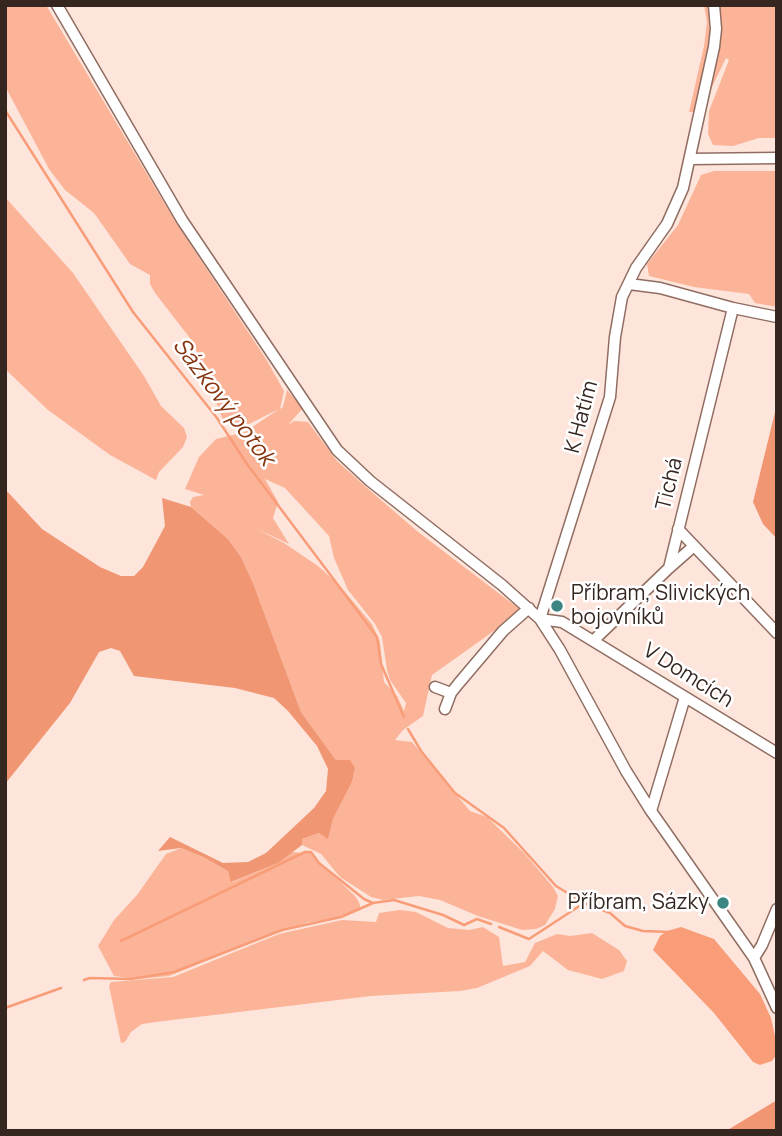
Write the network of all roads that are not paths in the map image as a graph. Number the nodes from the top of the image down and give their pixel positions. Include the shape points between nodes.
1 (57, 5) edge
2 (714, 5) edge
3 (777, 158) edge
4 (691, 159) junction
5 (629, 284) junction
6 (733, 309) junction
7 (777, 317) edge
8 (678, 529) junction
9 (694, 546) junction
10 (669, 568) junction
11 (529, 608) junction
12 (540, 619) junction
13 (777, 633) edge
14 (594, 640) junction
15 (435, 687) dead end
16 (451, 694) junction
17 (685, 697) junction
18 (445, 709) dead end
19 (777, 752) edge
20 (651, 811) junction
21 (777, 909) edge
22 (754, 958) junction
23 (777, 1008) edge

1 - 11 street via 183,220 337,450
2 - 4 street, K Hatím via 714,47
3 - 4 street
4 - 5 street, K Hatím via 676,207
5 - 6 street
5 - 12 street, K Hatím via 616,325 610,397
6 - 7 street
6 - 8 street, Tichá
8 - 9 street
8 - 10 street, Tichá
9 - 10 street
9 - 13 street
10 - 14 street
11 - 12 street
11 - 16 street via 503,631
12 - 14 street, V Domcích via 562,622
12 - 20 street
14 - 17 street, V Domcích
15 - 16 street
16 - 18 street
17 - 19 street, V Domcích
17 - 20 street
20 - 22 street
21 - 22 street
22 - 23 street

